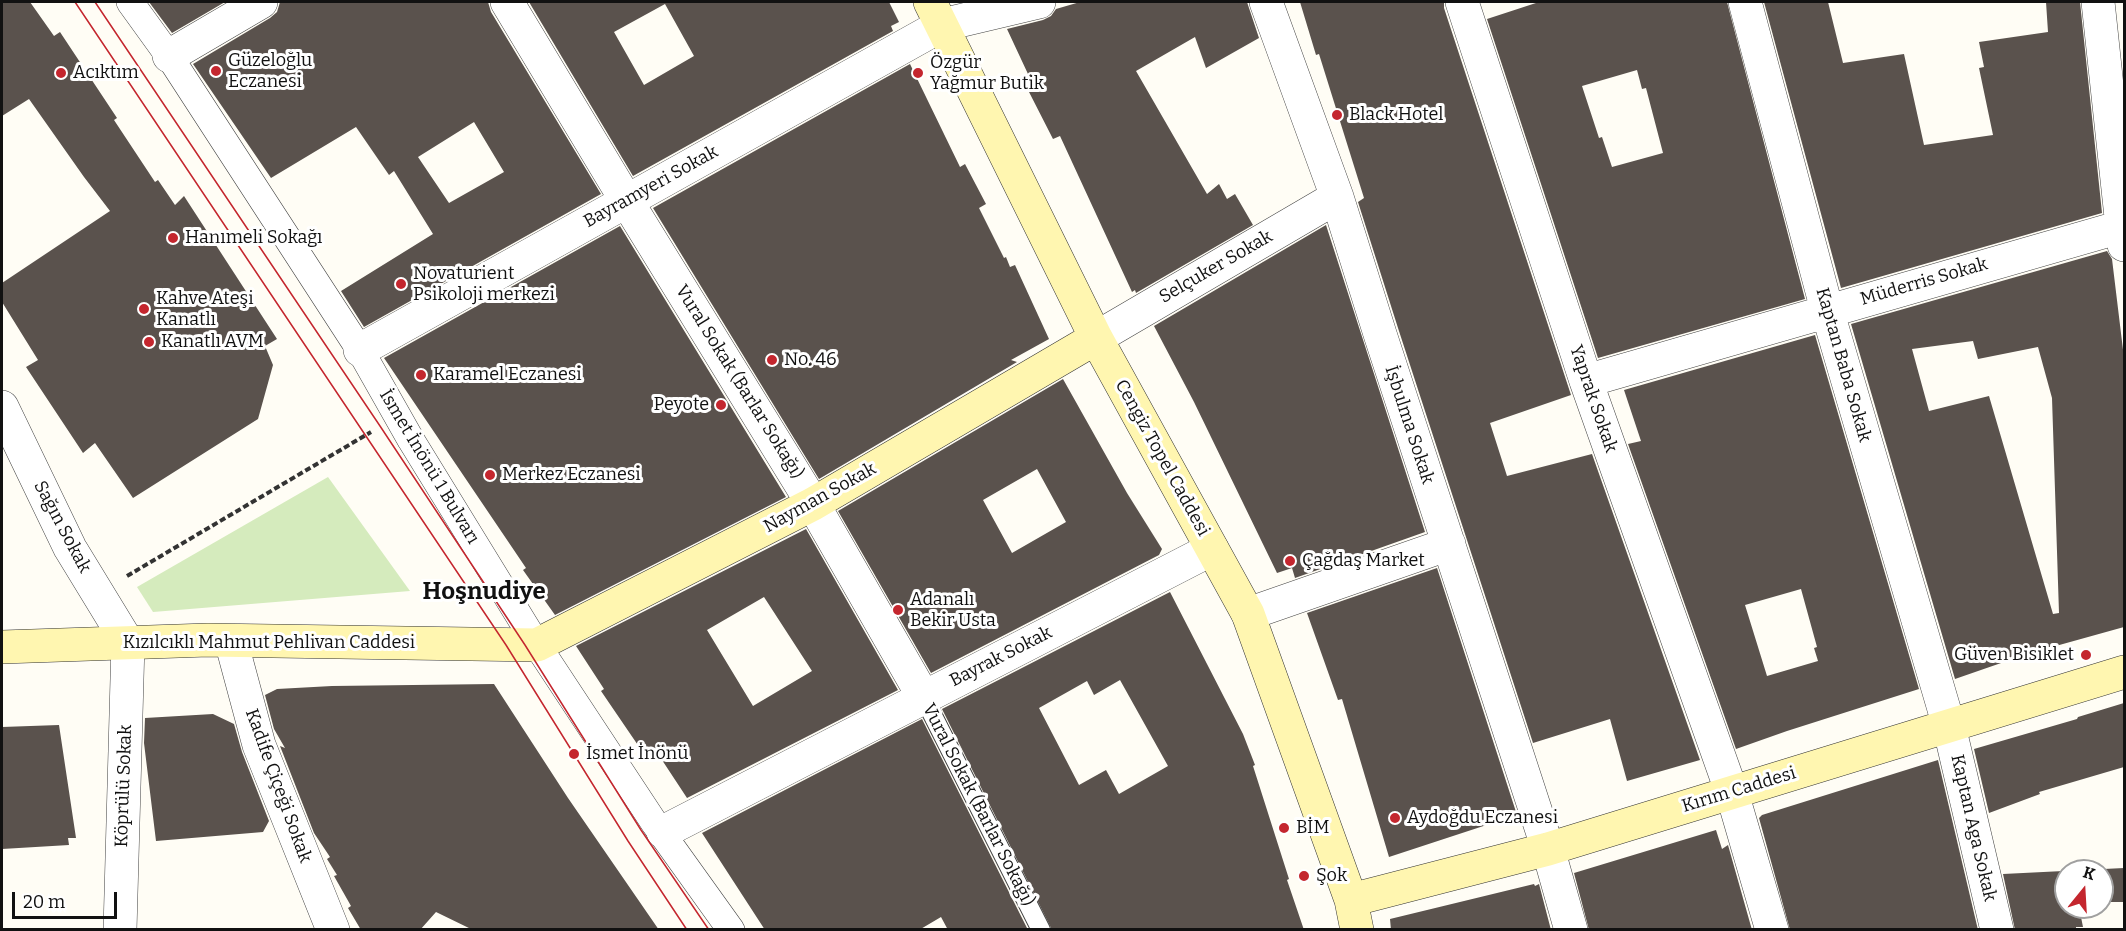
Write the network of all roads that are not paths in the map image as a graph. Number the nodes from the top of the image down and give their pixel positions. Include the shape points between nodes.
1 (130, 2) edge
2 (261, 2) edge
3 (507, 2) edge
4 (1039, 2) edge
5 (1266, 2) edge
6 (1462, 2) edge
7 (1745, 2) edge
8 (2098, 2) edge
9 (936, 13) edge
10 (168, 56) junction
11 (1336, 196) junction
12 (626, 200) junction
13 (2123, 232) edge
14 (1827, 310) junction
15 (1096, 338) junction
16 (360, 350) junction
17 (1586, 381) junction
18 (2, 407) edge
19 (813, 504) junction
20 (1449, 544) junction
21 (1212, 549) junction
22 (1248, 614) junction
23 (231, 641) junction
24 (128, 642) junction
25 (537, 645) junction
26 (2, 647) edge
27 (2124, 672) edge
28 (923, 696) junction
29 (1949, 726) junction
30 (1732, 793) junction
31 (663, 831) junction
32 (1548, 849) junction
33 (1354, 915) edge
34 (120, 930) edge
35 (333, 930) edge
36 (732, 930) edge
37 (1041, 930) edge
38 (1571, 930) edge
39 (1772, 930) edge
40 (1997, 930) edge

1 - 10 street, İsmet İnönü 1 Bulvarı
2 - 10 street
3 - 12 street, Vural Sokak (Barlar Sokağı)
4 - 9 street, Bayramyeri Sokak
5 - 11 street, İşbulma Sokak
6 - 17 street, Yaprak Sokak
7 - 14 street, Kaptan Baba Sokak
8 - 13 street
9 - 12 street, Bayramyeri Sokak
9 - 15 main road, Cengiz Topel Caddesi
10 - 16 street, İsmet İnönü 1 Bulvarı
11 - 15 street, Selçuker Sokak
11 - 20 street, İşbulma Sokak
12 - 16 street, Bayramyeri Sokak
12 - 19 street, Vural Sokak (Barlar Sokağı)
13 - 14 street, Müderris Sokak
14 - 17 street, Müderris Sokak
14 - 29 street, Kaptan Baba Sokak
15 - 19 main road, Nayman Sokak
15 - 21 main road, Cengiz Topel Caddesi
16 - 25 street, İsmet İnönü 1 Bulvarı
17 - 30 street, Yaprak Sokak
18 - 24 street, Sağın Sokak via 70,548
19 - 25 main road, Nayman Sokak
19 - 28 street, Vural Sokak (Barlar Sokağı)
20 - 22 street
20 - 32 street, İşbulma Sokak
21 - 22 main road, Cengiz Topel Caddesi
21 - 28 street, Bayrak Sokak
22 - 33 main road, Cengiz Topel Caddesi
23 - 24 main road, Kızılcıklı Mahmut Pehlivan Caddesi
23 - 25 main road, Kızılcıklı Mahmut Pehlivan Caddesi
23 - 35 street, Kadife Çiçeği Sokak via 259,745
24 - 26 main road, Kızılcıklı Mahmut Pehlivan Caddesi
24 - 34 street, Köprülü Sokak
25 - 31 street, İsmet İnönü 1 Bulvarı
27 - 29 main road, Kırım Caddesi
28 - 31 street, Bayrak Sokak
28 - 37 lane, Vural Sokak (Barlar Sokağı)
29 - 30 main road, Kırım Caddesi
29 - 40 street, Kaptan Aga Sokak
30 - 32 main road, Kırım Caddesi
30 - 39 street, Yaprak Sokak
31 - 36 street, İsmet İnönü 1 Bulvarı
32 - 33 main road, Kırım Caddesi
32 - 38 street, İşbulma Sokak

